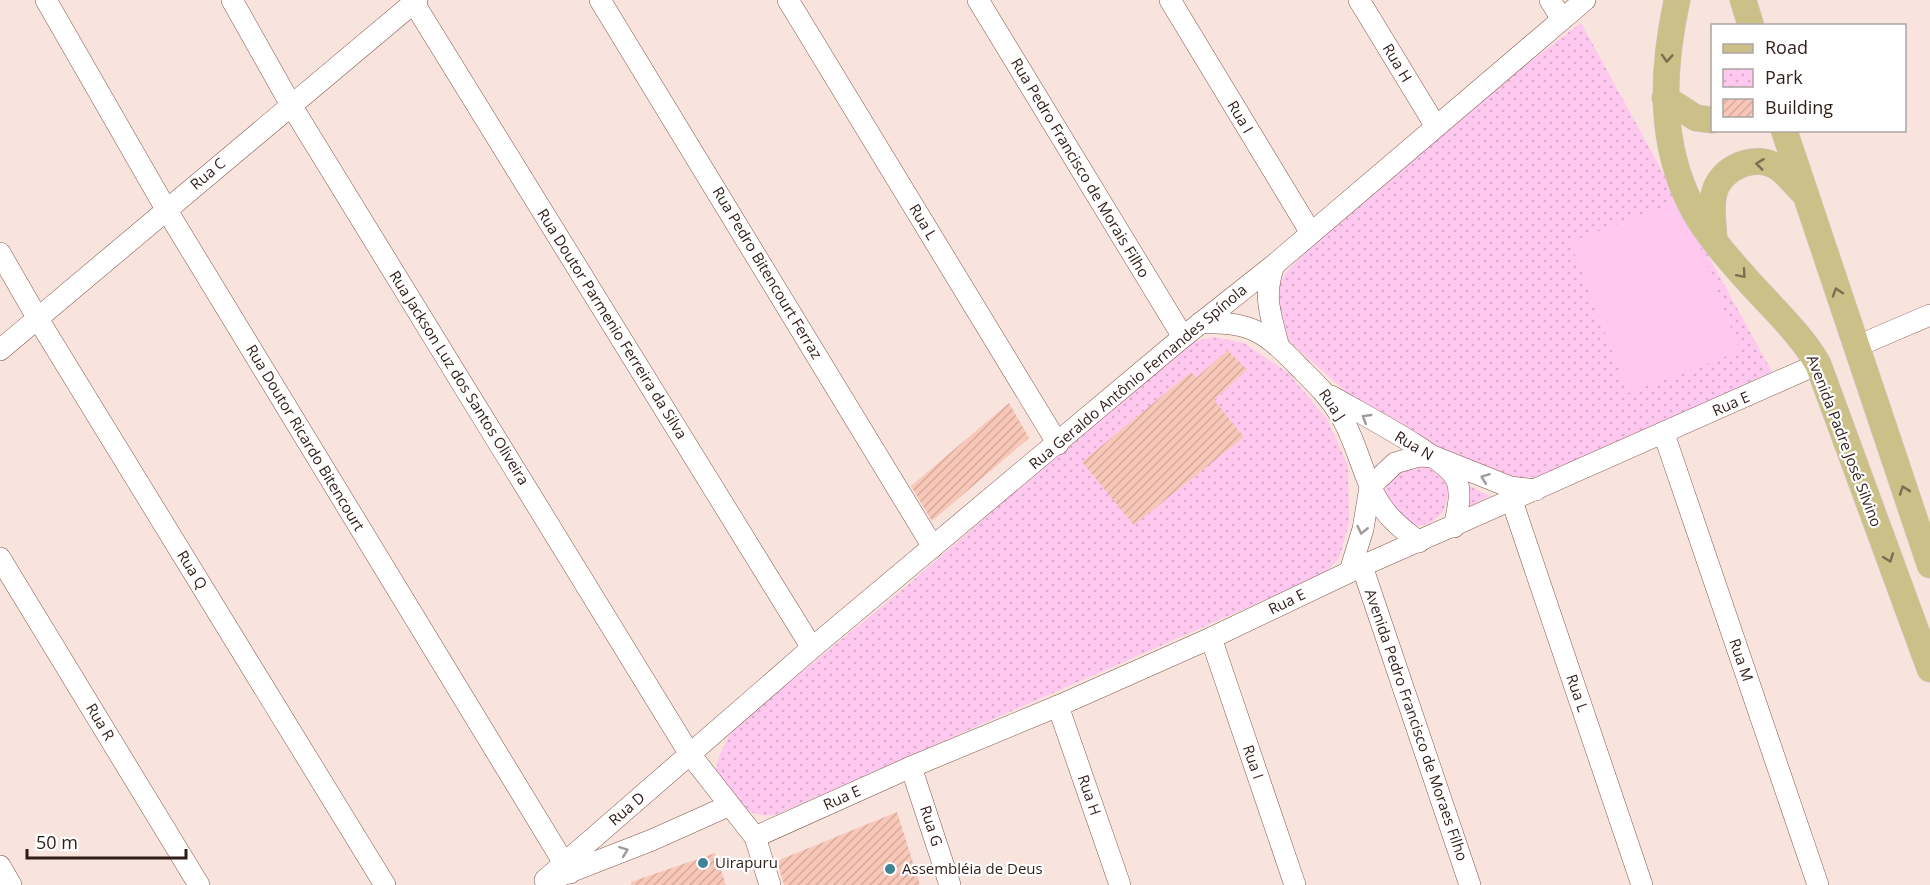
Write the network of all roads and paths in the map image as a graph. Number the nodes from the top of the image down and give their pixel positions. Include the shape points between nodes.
1 (46, 0) edge
2 (232, 0) edge
3 (600, 0) edge
4 (788, 0) edge
5 (978, 0) edge
6 (1170, 0) edge
7 (1359, 0) edge
8 (1550, 0) edge
9 (1585, 0) edge
10 (1677, 0) edge
11 (1743, 0) edge
12 (414, 1) edge
13 (1561, 18) junction
14 (1750, 24) edge
15 (1665, 98) junction
16 (291, 105) junction
17 (1711, 120) edge
18 (1435, 125) junction
19 (1785, 132) edge
20 (1806, 195) junction
21 (166, 209) junction
22 (1311, 233) junction
23 (1714, 237) junction
24 (0, 253) edge
25 (1274, 265) junction
26 (1930, 315) edge
27 (38, 319) junction
28 (1200, 323) junction
29 (1183, 337) junction
30 (1278, 344) junction
31 (1855, 347) junction
32 (0, 350) edge
33 (1818, 364) junction
34 (1326, 392) junction
35 (1664, 434) junction
36 (1058, 444) junction
37 (1435, 458) junction
38 (1370, 487) junction
39 (1537, 490) junction
40 (1512, 501) junction
41 (1454, 526) junction
42 (1419, 542) junction
43 (933, 547) junction
44 (0, 558) edge
45 (1930, 565) edge
46 (1356, 569) junction
47 (1211, 638) junction
48 (812, 648) junction
49 (1930, 669) edge
50 (1059, 706) junction
51 (689, 753) junction
52 (911, 766) junction
53 (728, 806) junction
54 (754, 837) junction
55 (0, 866) edge
56 (566, 868) junction
57 (539, 882) edge
58 (11, 885) edge
59 (199, 885) edge
60 (386, 885) edge
61 (770, 885) edge
62 (950, 885) edge
63 (1120, 885) edge
64 (1295, 885) edge
65 (1470, 885) edge
66 (1642, 885) edge
67 (1818, 885) edge

1 - 21 street, Rua Doutor Ricardo Bitencourt
2 - 16 street, Rua Jackson Luz dos Santos Oliveira
3 - 43 street, Rua Pedro Bitencourt Ferraz
4 - 36 street, Rua L
5 - 29 street, Rua Pedro Francisco de Morais Filho
6 - 22 street, Rua I
7 - 18 street, Rua H
8 - 13 street
9 - 13 street, Rua Geraldo Antônio Fernandes Spínola
10 -> 15 main road, Avenida Padre José Silvino via 1669,40
11 - 14 main road
12 - 16 street, Rua C
12 - 48 street, Rua Doutor Parmenio Ferreira da Silva
13 - 18 street, Rua Geraldo Antônio Fernandes Spínola
15 - 17 main road via 1696,118
15 - 23 main road, Avenida Padre José Silvino via 1672,154 1693,209
16 - 21 street, Rua C
16 - 51 street, Rua Jackson Luz dos Santos Oliveira
18 - 22 street, Rua Geraldo Antônio Fernandes Spínola
19 - 20 main road
20 -> 23 main road via 1776,167 1758,161 1739,164 1719,182 1713,202
31 -> 20 main road
21 - 27 street, Rua C
21 - 56 street, Rua Doutor Ricardo Bitencourt
22 - 25 street, Rua Geraldo Antônio Fernandes Spínola
23 -> 33 main road, Avenida Padre José Silvino via 1750,284 1805,342
24 - 27 street, Rua Q
25 - 28 street, Rua Geraldo Antônio Fernandes Spínola
25 - 30 street via 1267,295
26 - 31 street
27 - 32 street, Rua C
27 - 60 street, Rua Q
28 - 29 street, Rua Geraldo Antônio Fernandes Spínola
28 - 30 street, Rua J via 1247,326
29 - 36 street, Rua Geraldo Antônio Fernandes Spínola
30 - 34 street, Rua J
45 -> 31 main road
33 - 35 street, Rua E
33 -> 49 main road, Avenida Padre José Silvino
37 -> 34 street, Rua N
34 - 38 street, Rua J via 1352,439
35 - 39 street, Rua E
35 - 67 street, Rua M
36 - 43 street, Rua Geraldo Antônio Fernandes Spínola
37 - 38 street via 1419,456 1395,463
39 -> 37 street via 1510,487
37 - 41 street, Rua N via 1457,481 1459,505
38 - 42 street, Rua J via 1386,513
38 -> 46 street
39 - 40 street, Rua E
40 - 41 street, Rua E
40 - 66 street, Rua L
41 - 42 street, Rua E
42 - 46 street, Rua E
43 - 48 street, Rua Geraldo Antônio Fernandes Spínola
44 - 59 street, Rua R
46 - 47 street, Rua E
46 - 65 street, Avenida Pedro Francisco de Moraes Filho
47 - 50 street, Rua E
47 - 64 street, Rua I
48 - 51 street, Rua Geraldo Antônio Fernandes Spínola
50 - 52 street, Rua E
50 - 63 street, Rua H
51 - 53 street, Rua Jackson Luz dos Santos Oliveira
51 - 56 street, Rua D
52 - 54 street, Rua E
52 - 62 street, Rua G
53 - 54 street, Rua Jackson Luz dos Santos Oliveira
56 -> 53 street via 652,840
54 - 61 street
55 - 58 street
56 - 57 street

